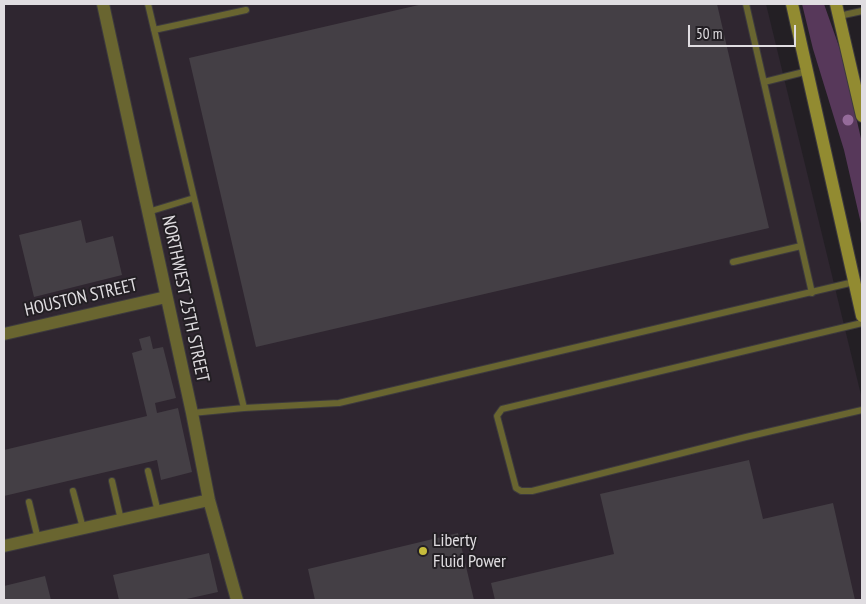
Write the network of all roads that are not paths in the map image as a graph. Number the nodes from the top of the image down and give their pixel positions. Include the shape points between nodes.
1 (103, 4) edge
2 (148, 4) edge
3 (746, 4) edge
4 (792, 4) edge
5 (246, 10) dead end
6 (837, 10) edge
7 (862, 11) edge
8 (154, 30) junction
9 (808, 71) junction
10 (764, 82) junction
11 (860, 97) edge
12 (862, 116) edge
13 (194, 198) junction
14 (148, 212) junction
15 (801, 246) junction
16 (733, 262) dead end
17 (858, 282) edge
18 (812, 293) junction
19 (166, 297) junction
20 (862, 316) edge
21 (862, 323) edge
22 (4, 334) edge
23 (244, 408) junction
24 (862, 410) edge
25 (192, 413) junction
26 (148, 471) dead end
27 (112, 481) dead end
28 (73, 491) dead end
29 (209, 500) junction
30 (29, 502) dead end
31 (158, 512) junction
32 (121, 520) junction
33 (83, 528) junction
34 (38, 539) junction
35 (4, 546) edge
36 (237, 600) edge

1 - 14 street, NORTHWEST 25TH STREET
2 - 8 lane
3 - 10 lane
4 - 9 main road
5 - 8 lane
6 - 7 lane
6 - 11 main road
8 - 13 lane
9 - 10 lane
9 - 17 main road
10 - 15 lane
11 - 12 main road
13 - 14 lane
13 - 23 lane
14 - 19 street, NORTHWEST 25TH STREET
15 - 16 lane
15 - 18 lane
17 - 18 lane
17 - 20 main road
18 - 23 lane via 339,403
19 - 22 street, HOUSTON STREET
19 - 25 street, NORTHWEST 25TH STREET
21 - 24 lane via 502,409 497,416 516,488 521,491
23 - 25 lane
25 - 29 street, NORTHWEST 25TH STREET
26 - 31 lane
27 - 32 lane
28 - 33 lane
29 - 31 street
29 - 36 street, NORTHWEST 25TH STREET
30 - 34 lane
31 - 32 street
32 - 33 street
33 - 34 street
34 - 35 street

